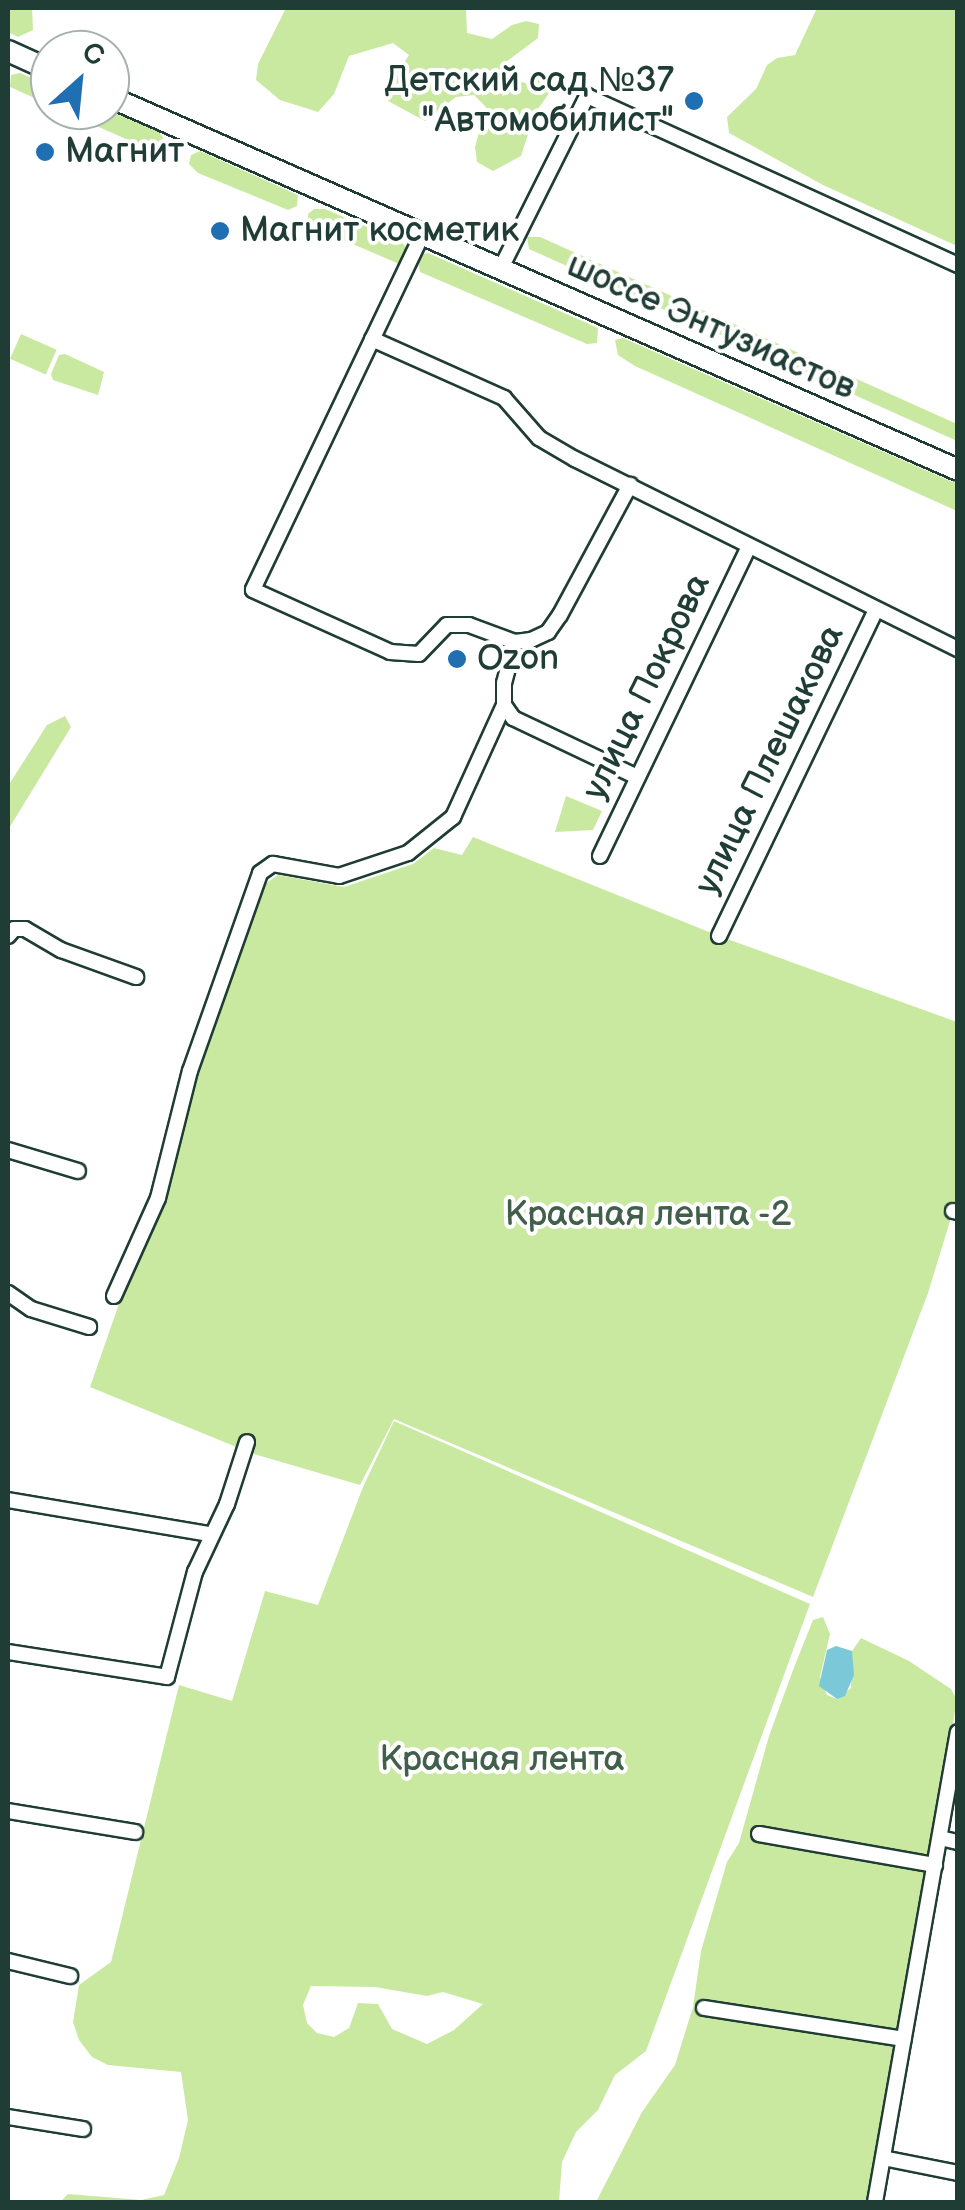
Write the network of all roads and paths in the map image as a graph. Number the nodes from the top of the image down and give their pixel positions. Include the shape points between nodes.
1 (130, 106) edge
2 (422, 235) junction
3 (958, 266) edge
4 (500, 270) junction
5 (372, 339) junction
6 (958, 470) edge
7 (630, 485) junction
8 (749, 546) junction
9 (876, 610) junction
10 (515, 642) junction
11 (958, 648) edge
12 (504, 704) junction
13 (636, 776) junction
14 (600, 856) dead end
15 (8, 936) edge
16 (720, 936) dead end
17 (136, 977) dead end
18 (8, 1150) edge
19 (78, 1171) dead end
20 (8, 1293) edge
21 (114, 1296) dead end
22 (89, 1326) dead end
23 (247, 1442) dead end
24 (8, 1500) edge
25 (210, 1534) junction
26 (8, 1652) edge
27 (958, 1732) edge
28 (8, 1810) edge
29 (135, 1832) dead end
30 (760, 1834) dead end
31 (940, 1838) junction
32 (958, 1842) edge
33 (935, 1866) junction
34 (8, 1960) edge
35 (70, 1976) dead end
36 (704, 2008) dead end
37 (904, 2039) junction
38 (8, 2117) edge
39 (83, 2129) dead end
40 (883, 2158) junction
41 (958, 2172) edge
42 (875, 2202) edge

1 - 2 main road, шоссе Энтузиастов
2 - 4 main road, шоссе Энтузиастов
2 - 5 street
3 - 4 street via 587,96
4 - 6 main road, шоссе Энтузиастов
5 - 7 street via 504,398 539,438
5 - 10 street via 253,590 390,652 419,654 447,625 468,625
7 - 8 street
7 - 10 street via 554,624
8 - 9 street
8 - 13 street, улица Покрова
9 - 11 street
9 - 16 street, улица Плешакова
10 - 12 street
12 - 13 street via 530,728
12 - 21 street via 454,817 408,853 340,876 273,864 260,873 190,1071 158,1198
13 - 14 street, улица Покрова
15 - 17 street via 14,928 25,929 60,950
18 - 19 street
20 - 22 street via 32,1310
23 - 25 street
24 - 25 street
25 - 26 street via 167,1677
27 - 31 street
28 - 29 street
30 - 33 street
31 - 32 street
31 - 33 street
33 - 37 street
34 - 35 street
36 - 37 street
37 - 40 street
38 - 39 street
40 - 41 street
40 - 42 street

